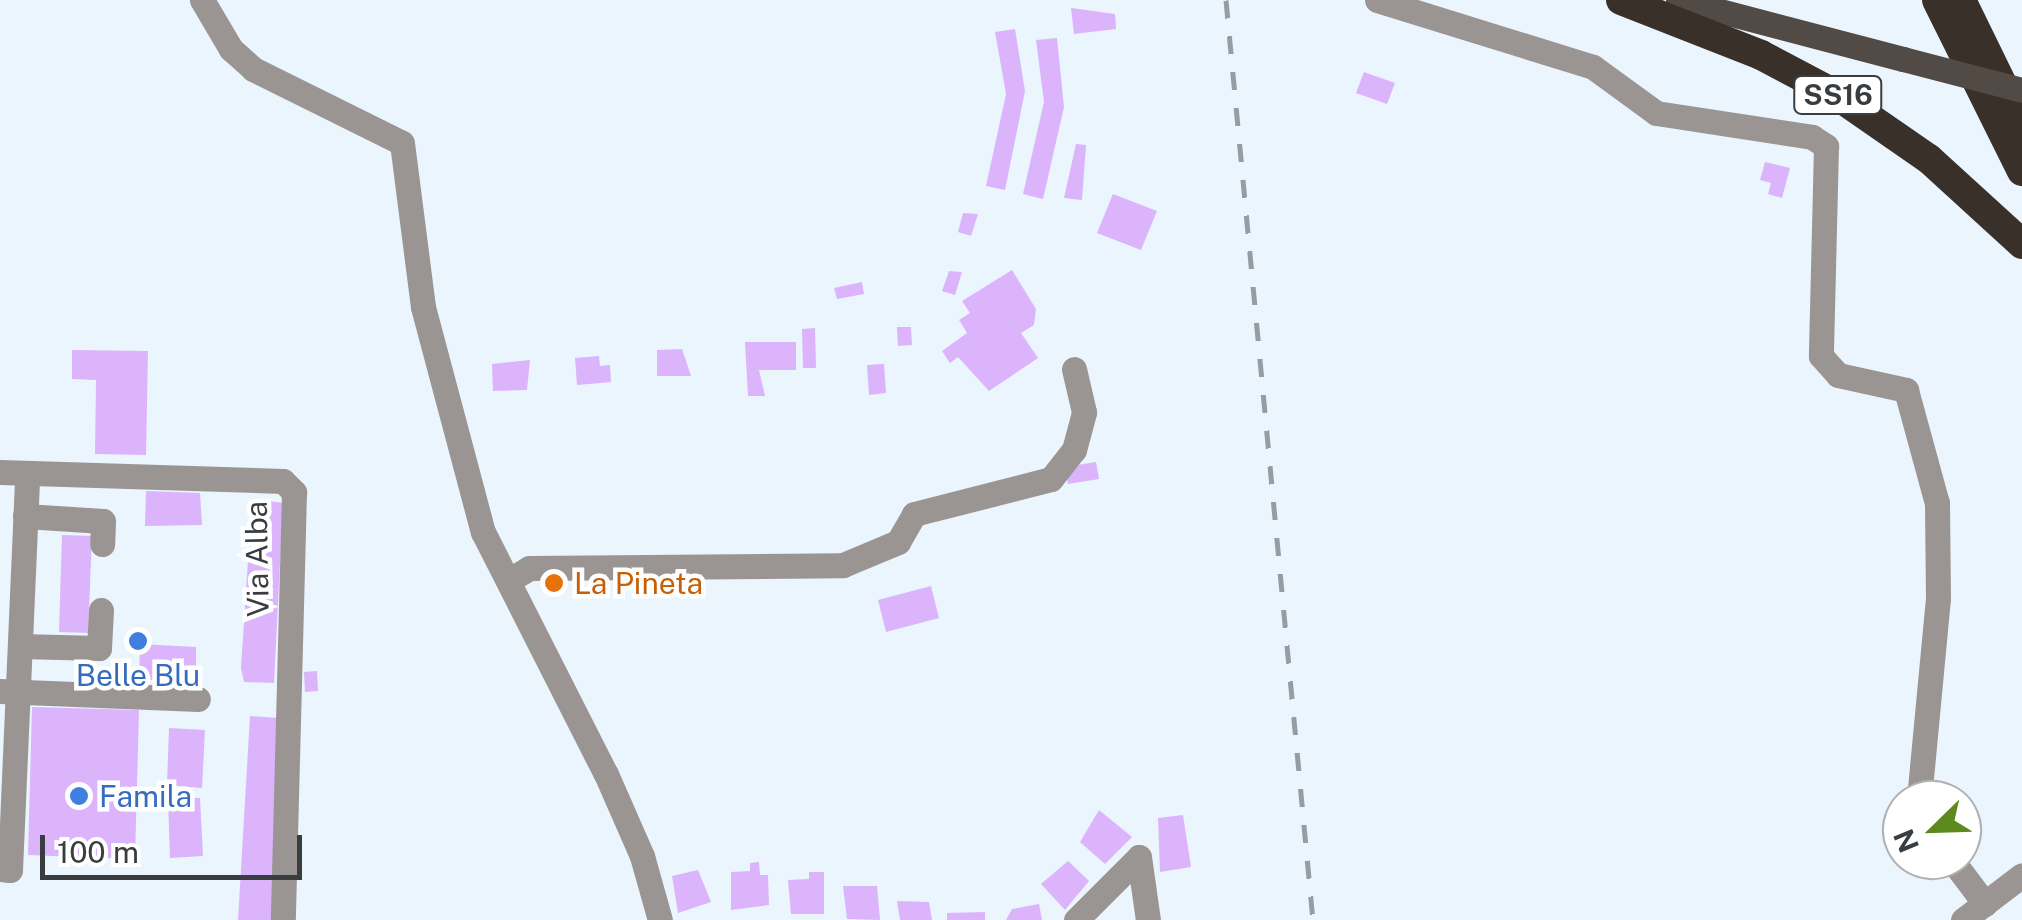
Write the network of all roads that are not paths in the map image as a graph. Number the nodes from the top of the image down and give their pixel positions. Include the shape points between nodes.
1 (202, 0) edge
2 (1377, 0) edge
3 (1621, 0) edge
4 (1678, 0) edge
5 (1937, 0) edge
6 (1962, 0) edge
7 (1986, 0) edge
8 (2022, 94) edge
9 (2022, 125) edge
10 (2022, 171) edge
11 (2022, 244) edge
12 (1074, 369) dead end
13 (0, 472) edge
14 (27, 473) junction
15 (25, 516) junction
16 (102, 544) dead end
17 (511, 580) junction
18 (102, 610) dead end
19 (20, 646) junction
20 (9, 691) edge
21 (198, 699) dead end
22 (1921, 780) edge
23 (0, 868) edge
24 (2022, 875) edge
25 (1967, 880) edge
26 (1986, 904) junction
27 (282, 920) edge
28 (660, 920) edge
29 (1076, 920) edge
30 (1148, 920) edge
31 (1963, 920) edge

1 - 17 street via 231,50 253,69 375,124 402,144 423,307 483,532
2 - 22 street via 1593,67 1656,113 1812,137 1826,146 1821,356 1838,375 1906,390 1938,503 1938,598
3 - 11 highway, SS16 via 1761,54 1835,94 1929,159
4 - 8 main road, bridge
5 - 10 highway
6 - 9 highway
7 - 8 highway
12 - 17 street via 1084,412 1074,450 1051,479 914,514 898,542 843,565 530,568
13 - 14 street, Via Alba
14 - 15 street
14 - 27 street, Via Alba via 283,481 294,492
15 - 16 street via 102,521
15 - 19 street
17 - 28 street via 642,856
18 - 19 street via 99,648
19 - 20 street
20 - 21 street
20 - 23 street via 10,870
24 - 26 street
25 - 26 street
26 - 31 street
29 - 30 street via 1139,856

